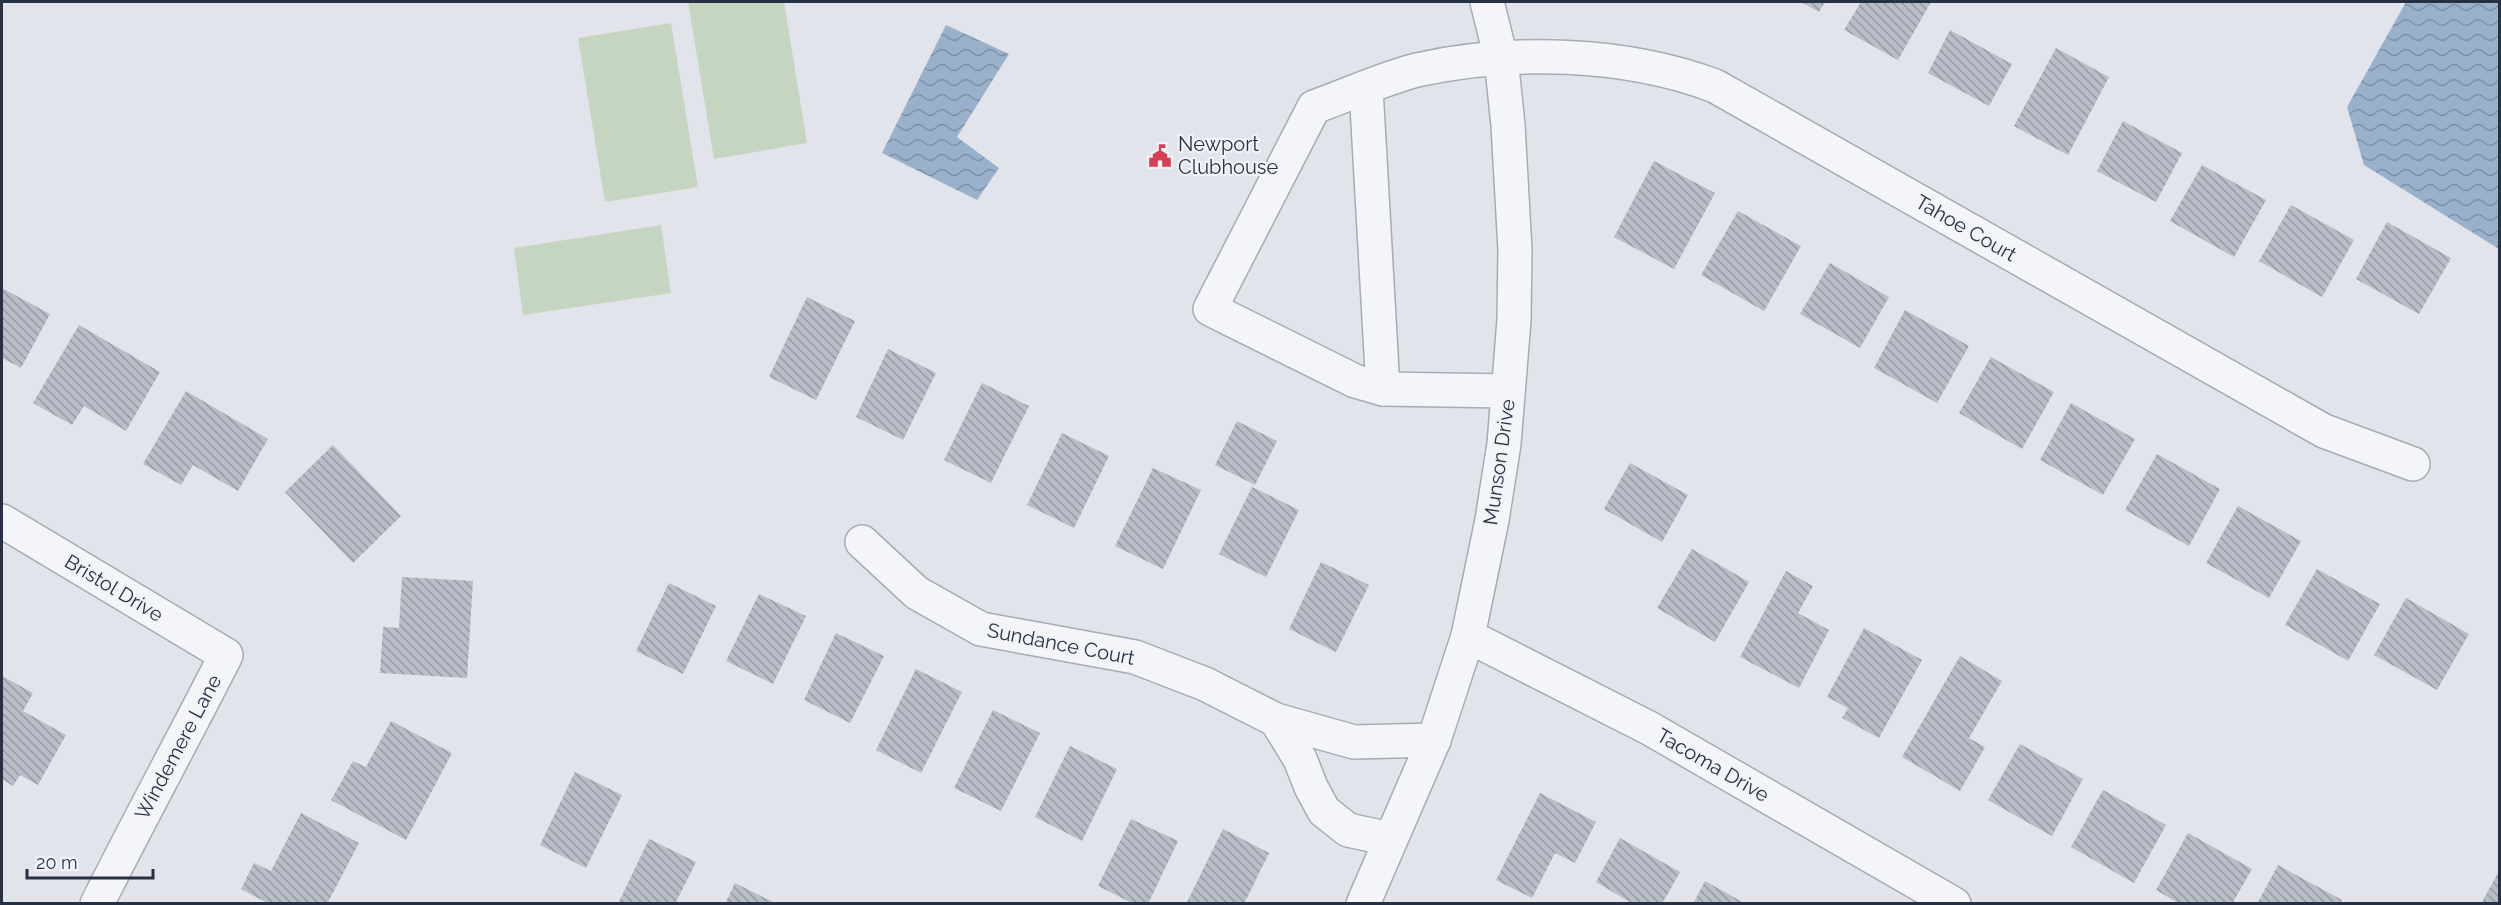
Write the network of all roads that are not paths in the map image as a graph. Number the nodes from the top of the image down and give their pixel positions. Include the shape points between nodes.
1 (1487, 2) edge
2 (1501, 58) junction
3 (1366, 88) junction
4 (1383, 389) junction
5 (1508, 391) junction
6 (2413, 464) dead end
7 (2, 521) edge
8 (862, 542) dead end
9 (1468, 636) junction
10 (226, 655) joint
11 (1276, 720) junction
12 (1434, 740) junction
13 (1390, 839) junction
14 (97, 903) edge
15 (1363, 903) edge
16 (1953, 903) edge

1 - 2 street, Munson Drive
2 - 3 street, Tahoe Court via 1416,70
2 - 5 street, Munson Drive via 1515,250
2 - 6 street, Tahoe Court via 1571,58 1646,65 1715,86 2324,431
3 - 4 street
3 - 4 street, Tahoe Court via 1314,107 1210,309 1355,381
4 - 5 street
5 - 9 street, Munson Drive via 1504,444
7 - 10 street, Bristol Drive
8 - 11 street, Sundance Court via 917,593 981,629 1135,657 1205,684
9 - 12 street, Munson Drive
9 - 16 street, Tacoma Drive via 1649,728
10 - 14 street, Windemere Lane
11 - 12 street, Sundance Court via 1354,742
11 - 13 street via 1300,759 1324,811 1348,830
12 - 13 street, Munson Drive
13 - 15 street, Munson Drive

